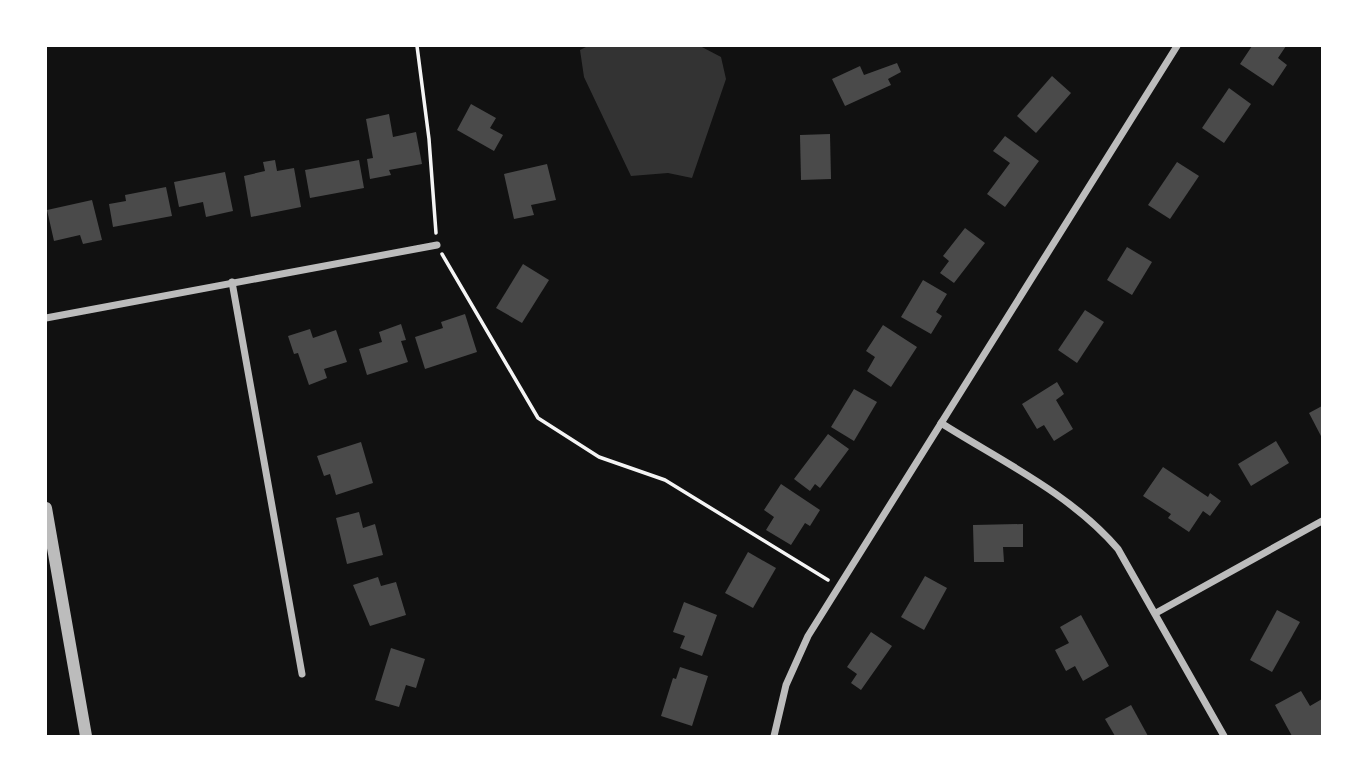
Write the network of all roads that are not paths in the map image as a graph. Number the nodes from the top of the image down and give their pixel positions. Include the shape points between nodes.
1 (1177, 46) edge
2 (437, 245) road end
3 (232, 282) junction
4 (46, 318) edge
5 (941, 423) junction
6 (46, 508) edge
7 (1322, 521) edge
8 (1156, 613) junction
9 (302, 674) dead end
10 (86, 737) edge
11 (774, 737) edge
12 (1224, 737) edge

1 - 5 street
2 - 3 street
3 - 4 street
3 - 9 street
5 - 8 street via 1098,525
5 - 11 street via 808,636 786,685
6 - 10 street
7 - 8 street
8 - 12 street

